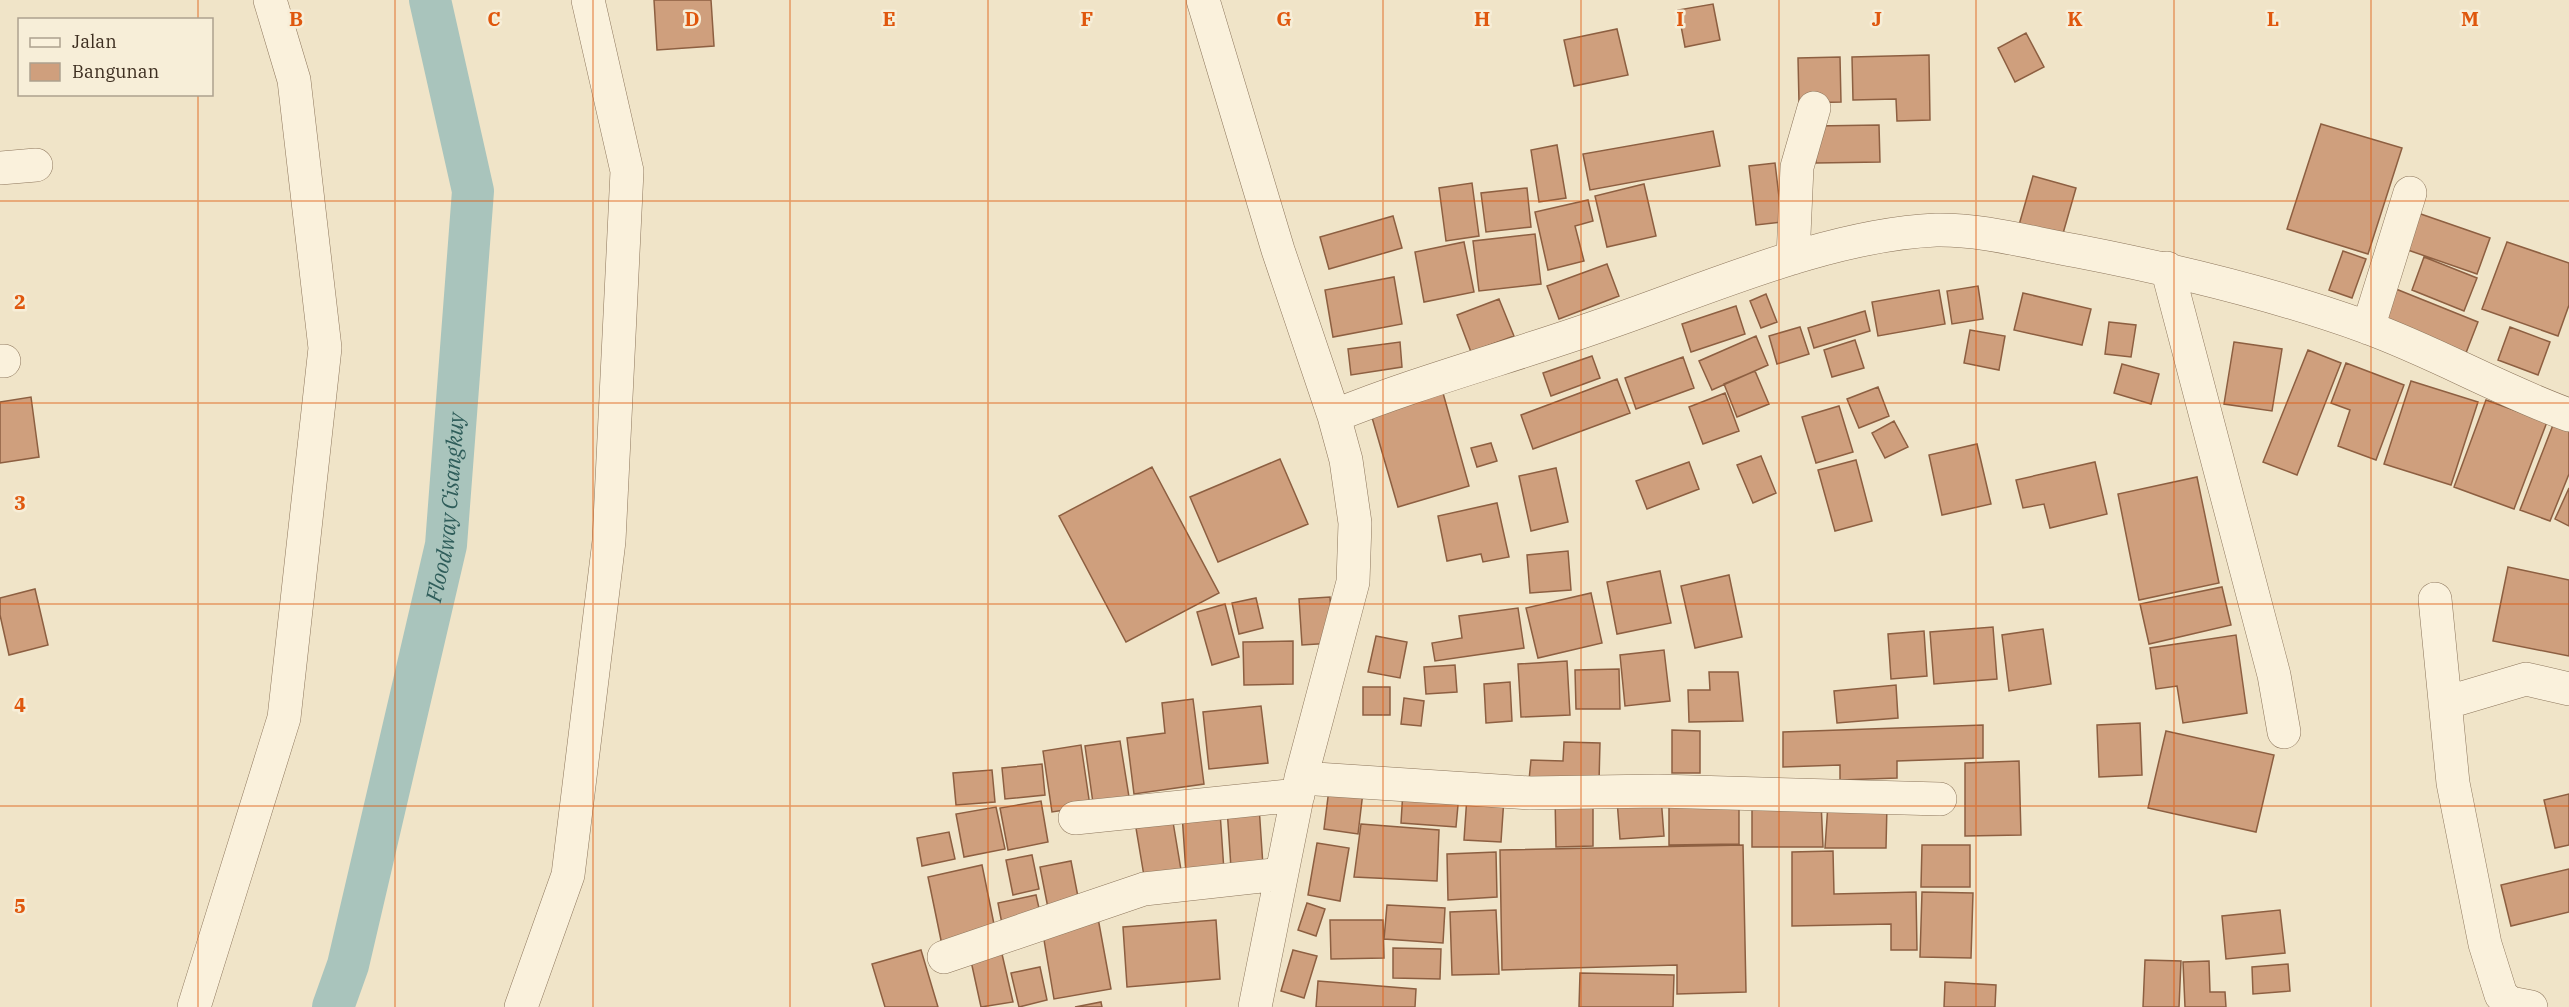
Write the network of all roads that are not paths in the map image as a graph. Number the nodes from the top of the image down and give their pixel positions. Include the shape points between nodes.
1 (270, 0) edge
2 (588, 0) edge
3 (1203, 0) edge
4 (1814, 108) dead end
5 (36, 165) dead end
6 (0, 168) edge
7 (2410, 193) dead end
8 (1793, 258) junction
9 (2167, 268) junction
10 (2368, 328) junction
11 (2566, 407) edge
12 (1334, 416) junction
13 (2435, 599) dead end
14 (2569, 689) edge
15 (2445, 703) junction
16 (2284, 732) dead end
17 (1300, 786) junction
18 (1940, 799) dead end
19 (1075, 818) dead end
20 (1281, 874) junction
21 (944, 957) dead end
22 (194, 1007) edge
23 (520, 1007) edge
24 (1255, 1007) edge
25 (2531, 1007) edge

1 - 22 street via 294,80 326,348 284,718
2 - 23 street via 627,171 609,541 567,875
3 - 12 street via 1278,250
4 - 8 street via 1797,167
5 - 6 street
7 - 10 street
8 - 9 street via 1877,237 1938,230 1998,236
8 - 12 street
9 - 10 street
9 - 16 street via 2271,664
10 - 11 street
12 - 17 street via 1346,460 1355,523 1353,582
13 - 15 street
14 - 15 street via 2526,679
15 - 25 street via 2453,783 2495,980 2501,995 2510,1003
17 - 18 street via 1530,794 1658,791
17 - 19 street
17 - 20 street
20 - 21 street via 1144,889
20 - 24 street

